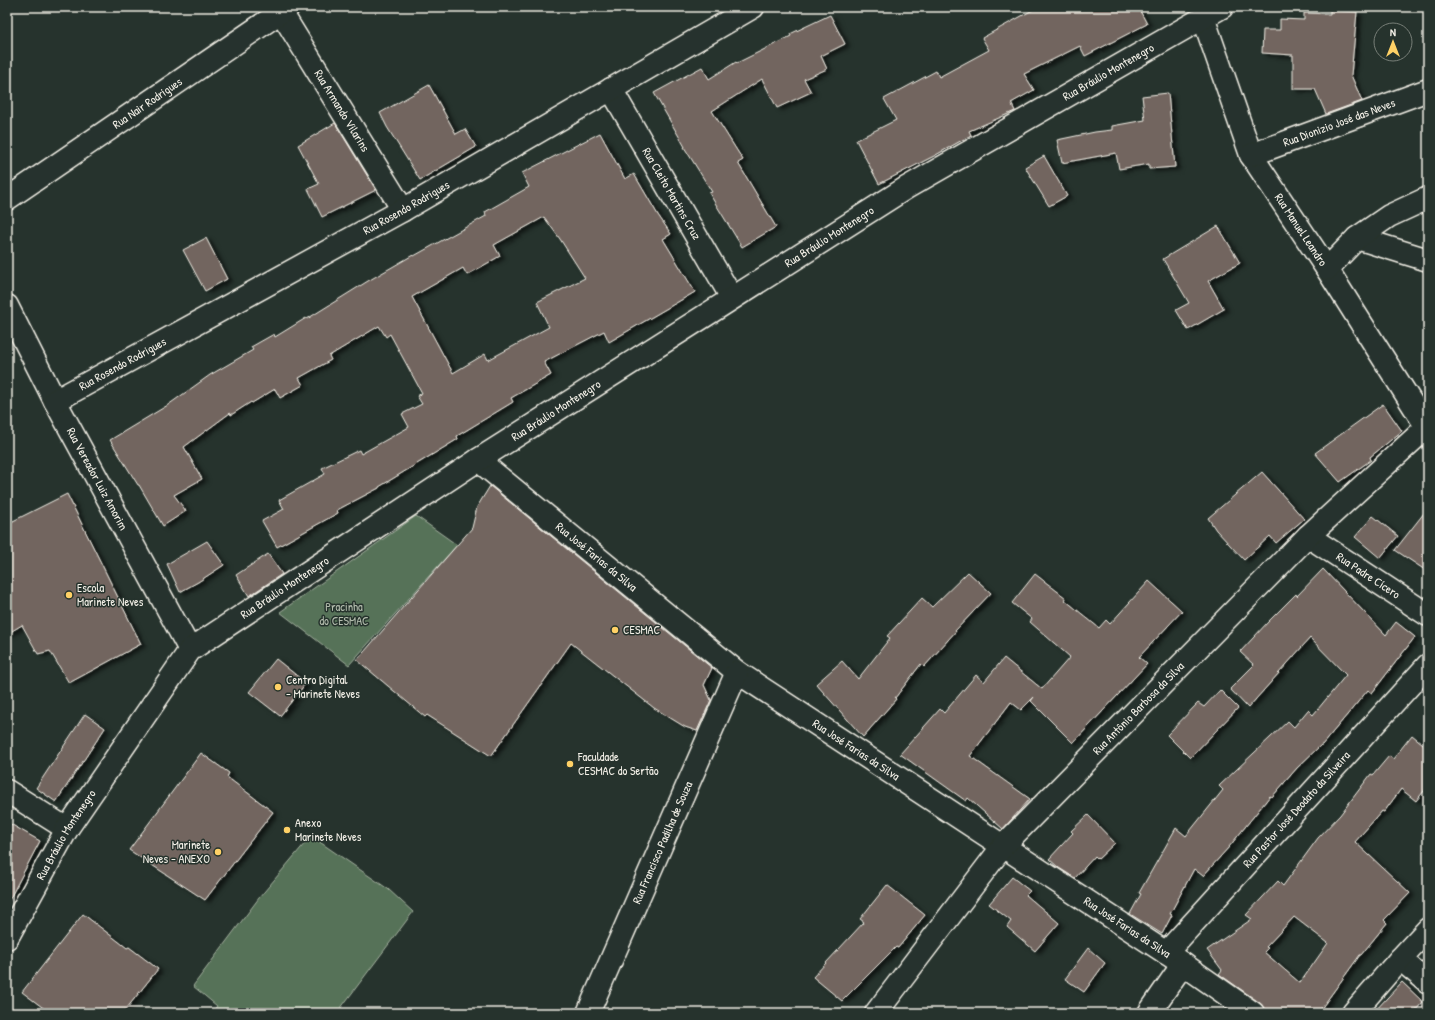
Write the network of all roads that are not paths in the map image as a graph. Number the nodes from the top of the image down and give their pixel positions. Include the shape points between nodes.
1 (754, 7) edge
2 (1222, 7) edge
3 (284, 9) edge
4 (1202, 17) junction
5 (611, 89) junction
6 (1428, 90) edge
7 (1251, 155) junction
8 (1428, 198) edge
9 (7, 199) edge
10 (403, 210) junction
11 (1357, 238) junction
12 (1428, 260) edge
13 (1327, 269) junction
14 (732, 298) junction
15 (7, 306) edge
16 (55, 401) junction
17 (1427, 428) edge
18 (478, 460) junction
19 (1308, 536) junction
20 (1428, 615) edge
21 (190, 650) junction
22 (1428, 666) edge
23 (737, 672) junction
24 (7, 791) edge
25 (67, 829) junction
26 (1002, 846) junction
27 (1428, 929) edge
28 (7, 938) edge
29 (1174, 958) junction
30 (1400, 959) junction
31 (1428, 982) edge
32 (588, 1013) edge
33 (876, 1013) edge
34 (1149, 1013) edge
35 (1253, 1013) edge
36 (1353, 1013) edge

1 - 5 street, Rua Rosendo Rodrigues
2 - 4 street, Rua Bráulio Montenegro
3 - 9 street, Rua Nair Rodrigues
3 - 10 street, Rua Armando Vilarins
4 - 7 street, Rua Manuel Leandro
4 - 14 street, Rua Bráulio Montenegro via 906,188
5 - 10 street, Rua Rosendo Rodrigues
5 - 14 street, Rua Cleito Martins Cruz
6 - 7 street, Rua Dionizio José das Neves
7 - 13 street, Rua Manuel Leandro
8 - 11 street via 1388,216
10 - 16 street, Rua Rosendo Rodrigues
11 - 12 street
11 - 13 street
13 - 17 street, Rua Manuel Leandro
14 - 18 street, Rua Bráulio Montenegro
15 - 16 street, Rua Vereador Luiz Amorim
16 - 21 street, Rua Vereador Luiz Amorim
17 - 19 street, Rua Antônio Barbosa da Silva
18 - 21 street, Rua Bráulio Montenegro
18 - 23 street, Rua José Farias da Silva
19 - 20 street, Rua Padre Cícero
19 - 26 street, Rua Antônio Barbosa da Silva
21 - 25 street, Rua Bráulio Montenegro
22 - 29 street, Rua Pastor José Deodato da Silveira
23 - 26 street, Rua José Farias da Silva
23 - 32 street, Rua Francisco Padilha de Souza
24 - 25 street
25 - 28 street, Rua Bráulio Montenegro
26 - 29 street, Rua José Farias da Silva
26 - 33 street, Rua Antônio Barbosa da Silva
27 - 30 street
29 - 34 street, Rua Pastor José Deodato da Silveira
29 - 35 street, Rua José Farias da Silva
30 - 31 street
30 - 36 street

